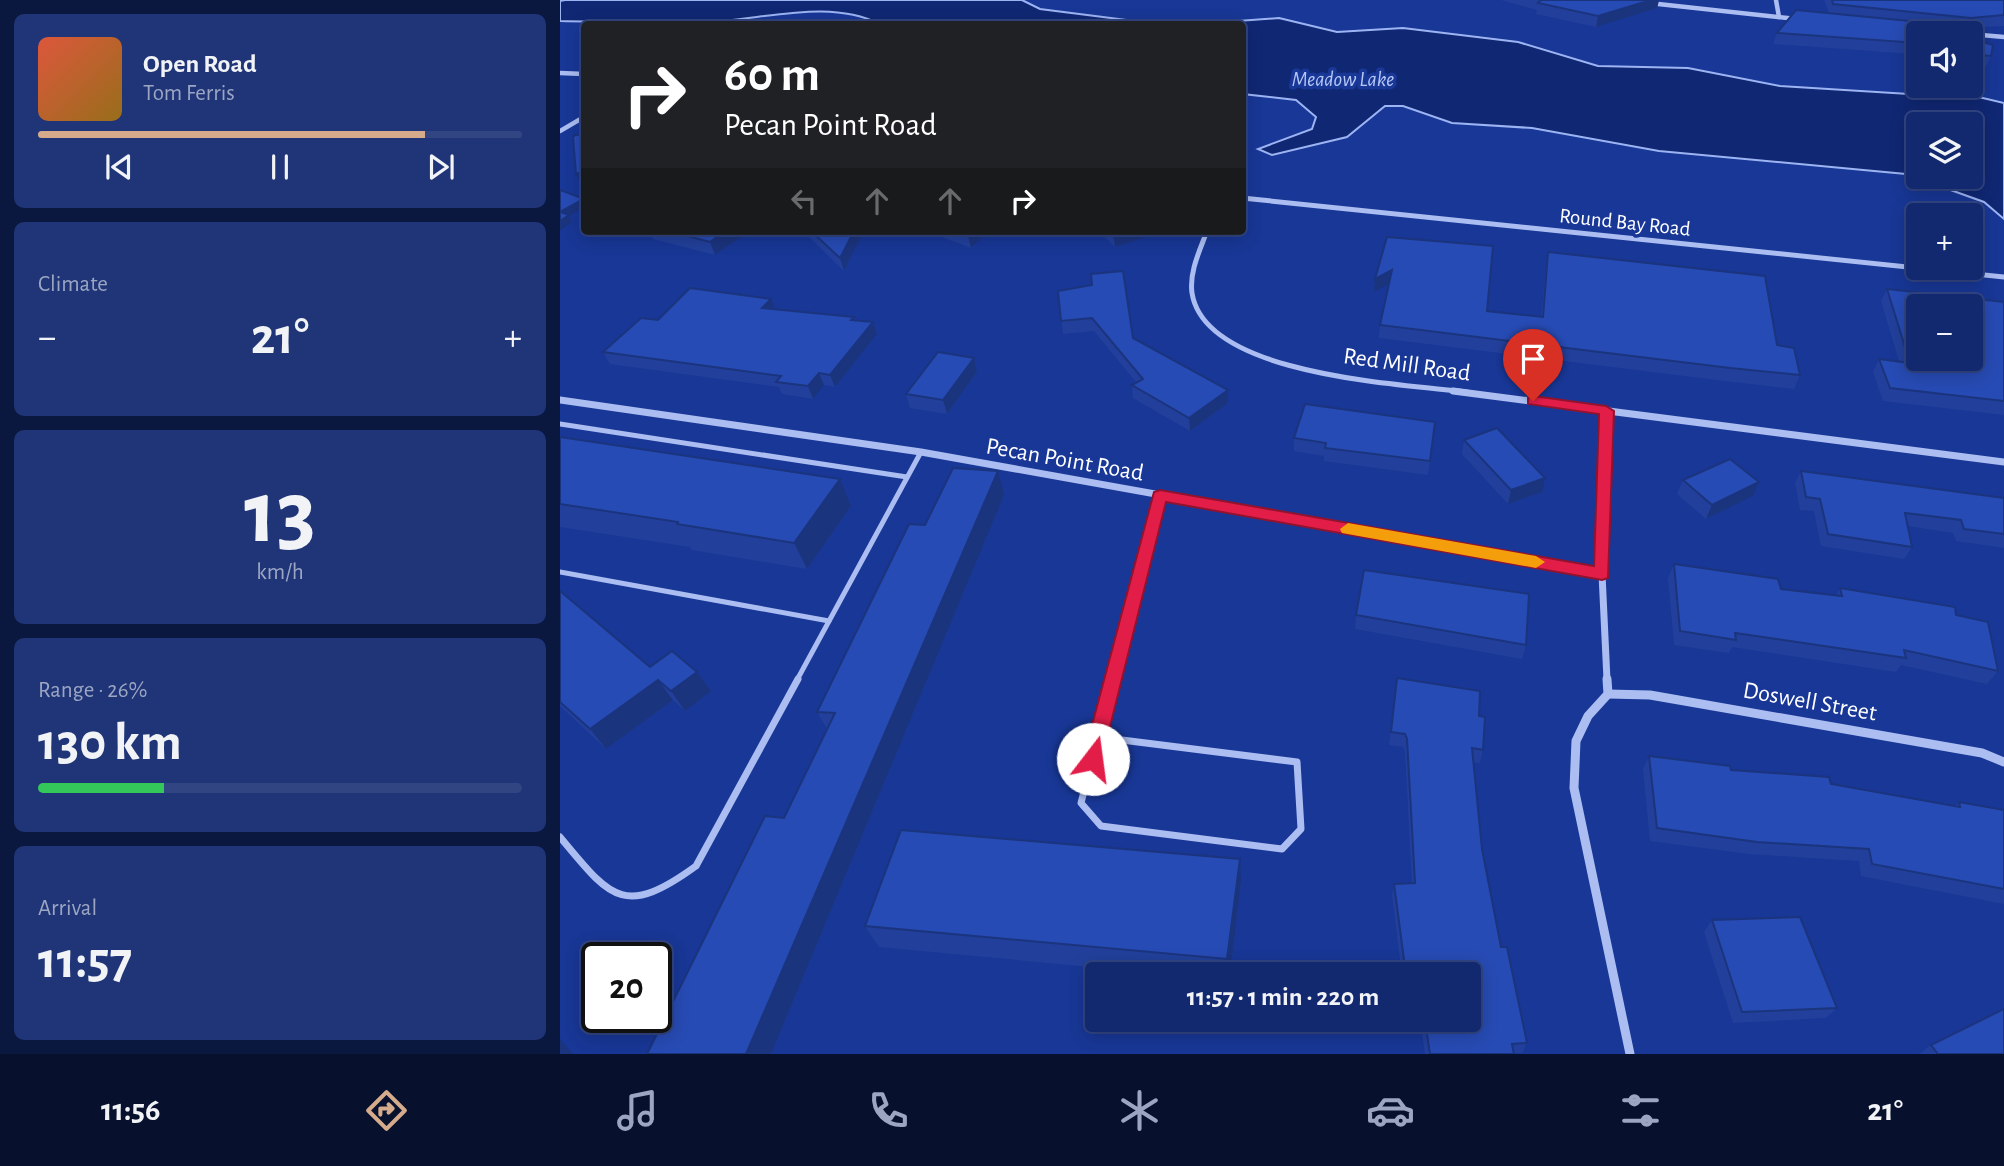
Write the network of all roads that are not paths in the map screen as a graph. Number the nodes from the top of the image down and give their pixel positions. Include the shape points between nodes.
1 (1776, 0) edge
2 (1644, 2) edge
3 (1779, 17) junction
4 (1803, 19) edge
5 (1983, 35) edge
6 (2004, 37) edge
7 (560, 73) edge
8 (581, 74) edge
9 (581, 119) edge
10 (560, 131) edge
11 (1246, 198) edge
12 (1205, 235) edge
13 (2004, 277) edge
14 (560, 400) edge
15 (1606, 411) junction
16 (560, 424) edge
17 (920, 452) junction
18 (2004, 462) edge
19 (907, 478) junction
20 (1160, 496) junction
21 (560, 572) edge
22 (1602, 574) junction
23 (830, 621) junction
24 (1608, 694) junction
25 (1098, 737) junction
26 (2004, 762) edge
27 (560, 837) edge
28 (1630, 1054) edge

1 - 3 street
2 - 3 street
3 - 4 street
5 - 6 street
7 - 8 street
9 - 10 street
11 - 13 street, Round Bay Road
12 - 15 street, Red Mill Road via 1189,278 1192,299 1216,332 1241,349 1305,369
14 - 17 street, Pecan Point Road
15 - 18 street, Red Mill Road
15 - 22 street
16 - 19 lane
17 - 19 lane
17 - 20 street, Pecan Point Road
19 - 23 lane
20 - 22 street, Pecan Point Road
20 - 25 lane
21 - 23 lane
22 - 24 street
23 - 27 lane via 696,866 647,894 622,895 606,889
24 - 26 street, Doswell Street via 1703,704 1982,753
24 - 28 street via 1588,716 1576,741 1574,788
25 - 25 lane via 1081,803 1101,827 1282,849 1301,829 1297,762

